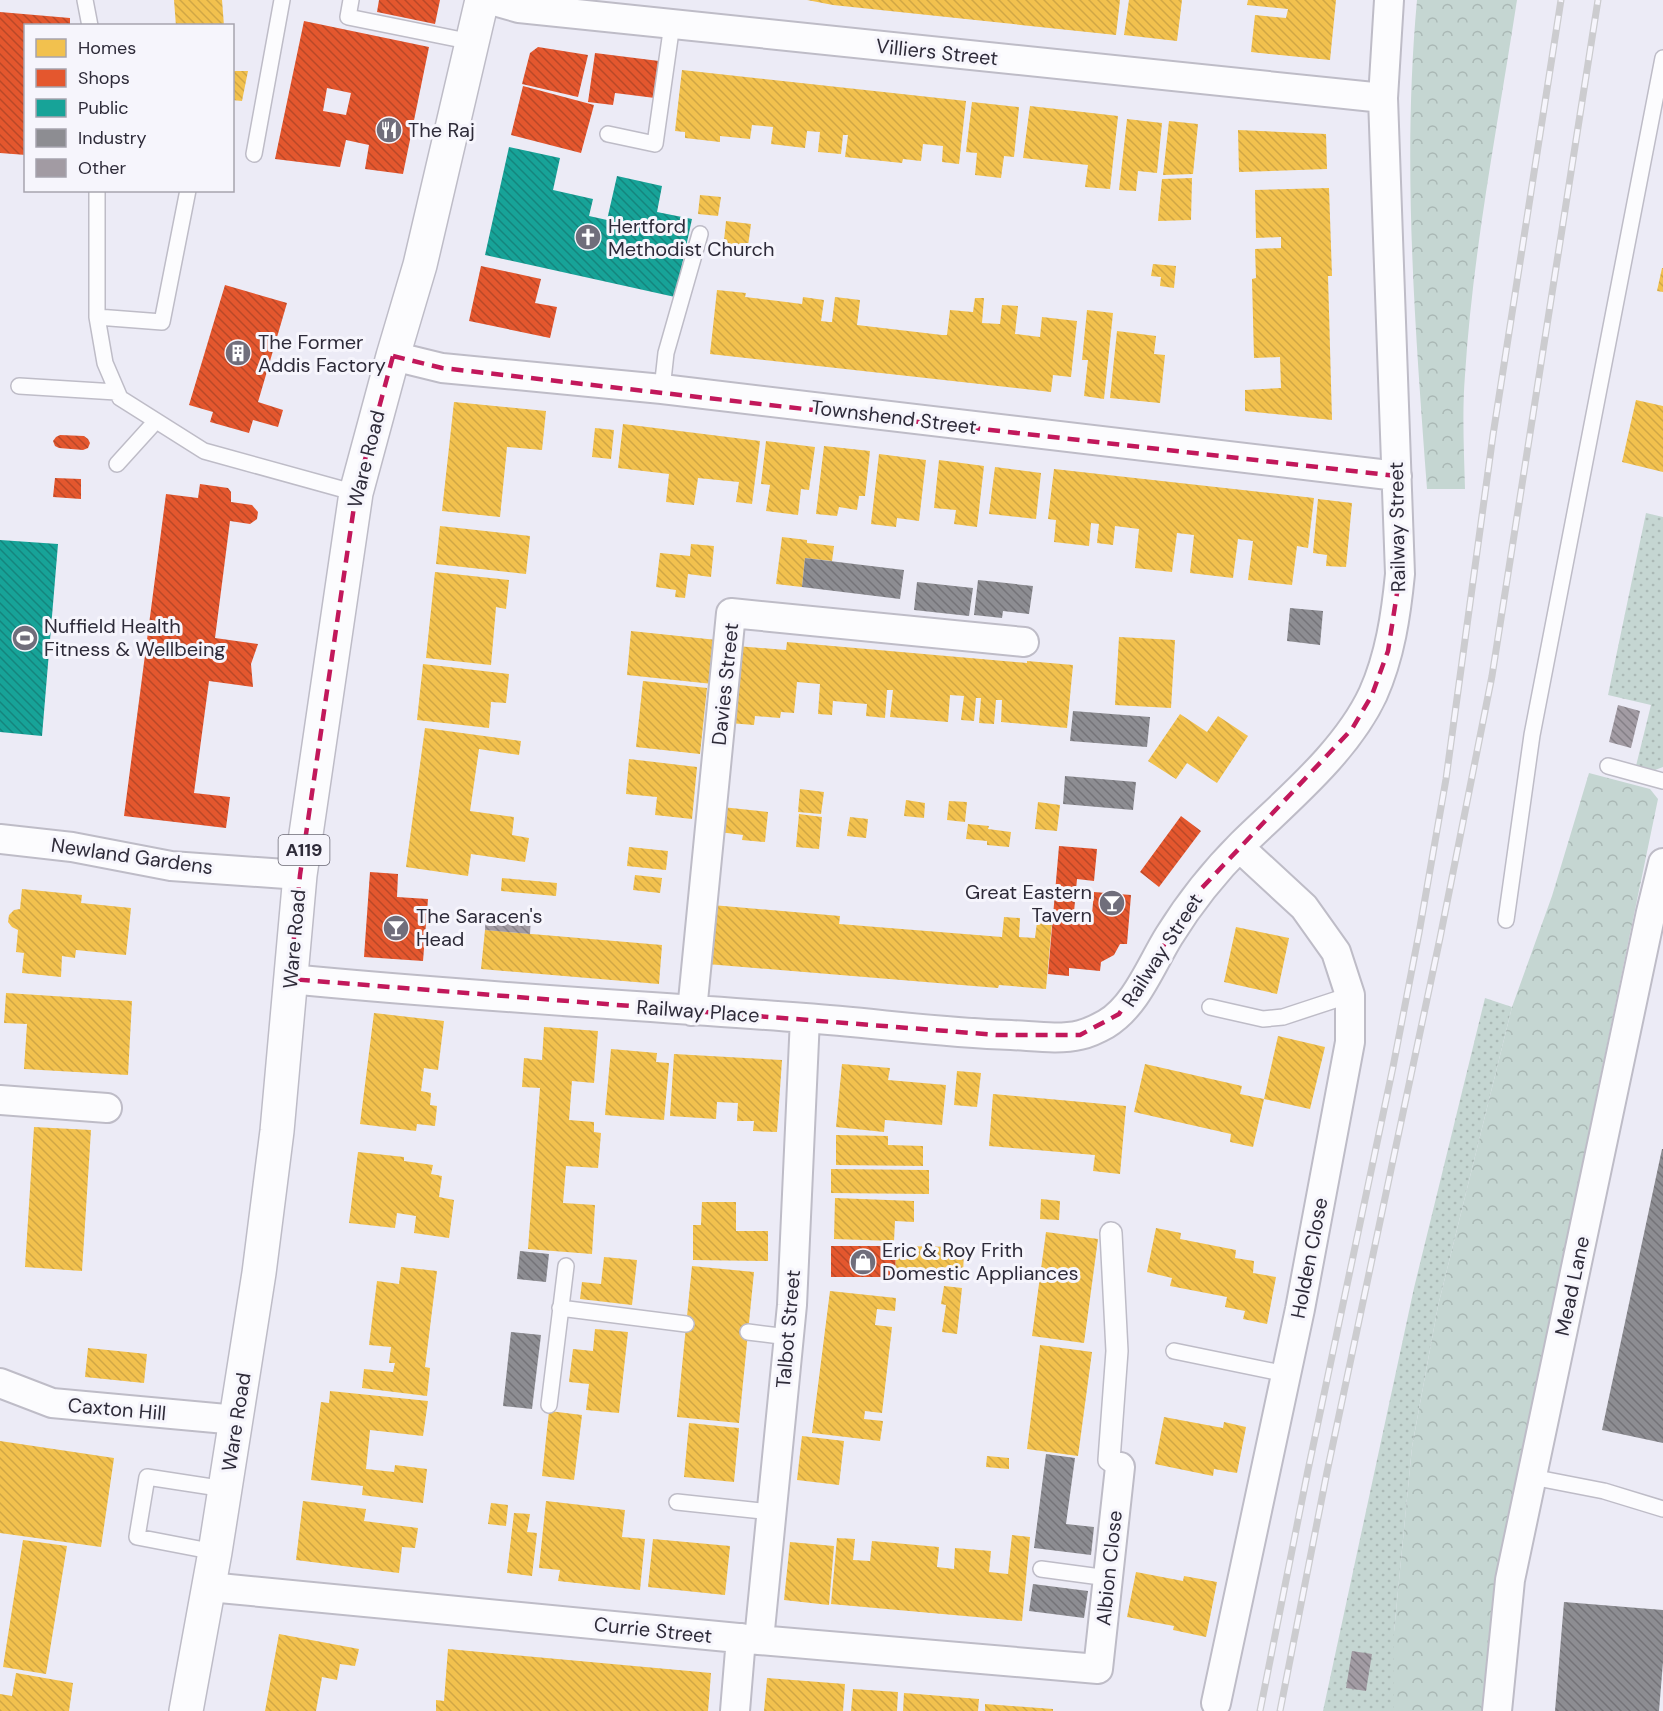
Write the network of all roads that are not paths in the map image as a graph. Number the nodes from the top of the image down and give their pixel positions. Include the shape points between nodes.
1 (85, 0) edge
2 (282, 0) edge
3 (351, 0) edge
4 (482, 0) edge
5 (491, 0) edge
6 (1389, 0) edge
7 (90, 24) edge
8 (672, 24) junction
9 (472, 42) junction
10 (1663, 58) edge
11 (1383, 98) junction
12 (608, 135) dead end
13 (254, 153) dead end
14 (97, 192) edge
15 (188, 192) edge
16 (700, 234) dead end
17 (97, 317) junction
18 (393, 356) junction
19 (19, 386) dead end
20 (662, 389) junction
21 (116, 392) junction
22 (155, 422) junction
23 (117, 464) dead end
24 (1397, 476) junction
25 (356, 493) junction
26 (1024, 642) dead end
27 (1608, 766) dead end
28 (1663, 781) edge
29 (0, 839) edge
30 (1239, 847) junction
31 (1663, 863) edge
32 (300, 875) junction
33 (1506, 920) dead end
34 (290, 979) junction
35 (1350, 995) junction
36 (1210, 1007) dead end
37 (692, 1011) junction
38 (805, 1018) junction
39 (1104, 1025) joint
40 (0, 1100) edge
41 (107, 1108) dead end
42 (1111, 1233) dead end
43 (566, 1266) dead end
44 (560, 1308) junction
45 (686, 1324) dead end
46 (748, 1332) dead end
47 (788, 1337) junction
48 (1174, 1351) dead end
49 (1286, 1374) junction
50 (0, 1383) edge
51 (549, 1405) dead end
52 (237, 1420) junction
53 (1120, 1467) joint
54 (1532, 1477) junction
55 (225, 1488) junction
56 (677, 1502) dead end
57 (1663, 1509) edge
58 (771, 1512) junction
59 (215, 1552) junction
60 (1041, 1569) dead end
61 (1108, 1578) junction
62 (209, 1587) junction
63 (750, 1639) junction
64 (1098, 1669) joint
65 (1216, 1703) dead end
66 (186, 1711) edge
67 (735, 1711) edge
68 (1497, 1711) edge

1 - 7 lane
2 - 13 lane
3 - 9 lane via 348,17
4 - 9 main road, Ware Road / A119
5 - 8 street, Villiers Street via 519,8
6 - 11 street, Railway Street
8 - 11 street, Villiers Street
8 - 12 lane via 655,144
9 - 18 main road, Ware Road / A119 via 420,265
10 - 33 lane via 1532,735
11 - 24 street, Railway Street
14 - 17 lane
15 - 17 lane via 162,322
16 - 20 lane via 666,354
17 - 21 lane via 105,363
18 - 20 street, Townshend Street via 442,368
18 - 25 main road, Ware Road / A119
19 - 21 lane
20 - 24 street, Townshend Street
21 - 22 lane
22 - 23 lane
22 - 25 lane via 204,451
24 - 30 street, Railway Street via 1400,574 1396,616 1372,695 1352,729 1312,775
25 - 32 main road, Ware Road / A119
26 - 37 street, Davies Street via 731,614
27 - 28 lane
29 - 32 street, Newland Gardens via 72,847 171,866
30 - 35 street, Holden Close via 1304,907 1336,952
30 - 39 street, Railway Street via 1199,891 1138,990 1119,1014
31 - 54 street, Mead Lane
32 - 34 main road, Ware Road / A119
34 - 37 street, Railway Place
34 - 52 main road, Ware Road / A119 via 277,1131
35 - 36 lane via 1283,1017 1263,1019
35 - 49 street, Holden Close via 1350,1042
37 - 38 street, Railway Place
38 - 39 street, Railway Place via 1050,1037 1080,1035
38 - 47 street, Talbot Street
40 - 41 street
42 - 53 street via 1117,1351 1109,1460
43 - 44 lane
44 - 45 lane
44 - 51 lane
46 - 47 lane
47 - 58 street, Talbot Street
48 - 49 lane
49 - 65 street, Holden Close
50 - 52 street, Caxton Hill via 52,1403
52 - 55 main road, Ware Road / A119
53 - 61 street, Albion Close
54 - 57 lane via 1604,1491
54 - 68 street, Mead Lane via 1510,1580
55 - 59 main road, Ware Road / A119
55 - 59 lane via 147,1477 137,1538
56 - 58 lane
58 - 63 street, Talbot Street
59 - 62 main road, Ware Road / A119
60 - 61 lane
61 - 64 street, Albion Close
62 - 63 street, Currie Street
62 - 66 main road, Ware Road / A119
63 - 64 street, Currie Street
63 - 67 street, Talbot Street

